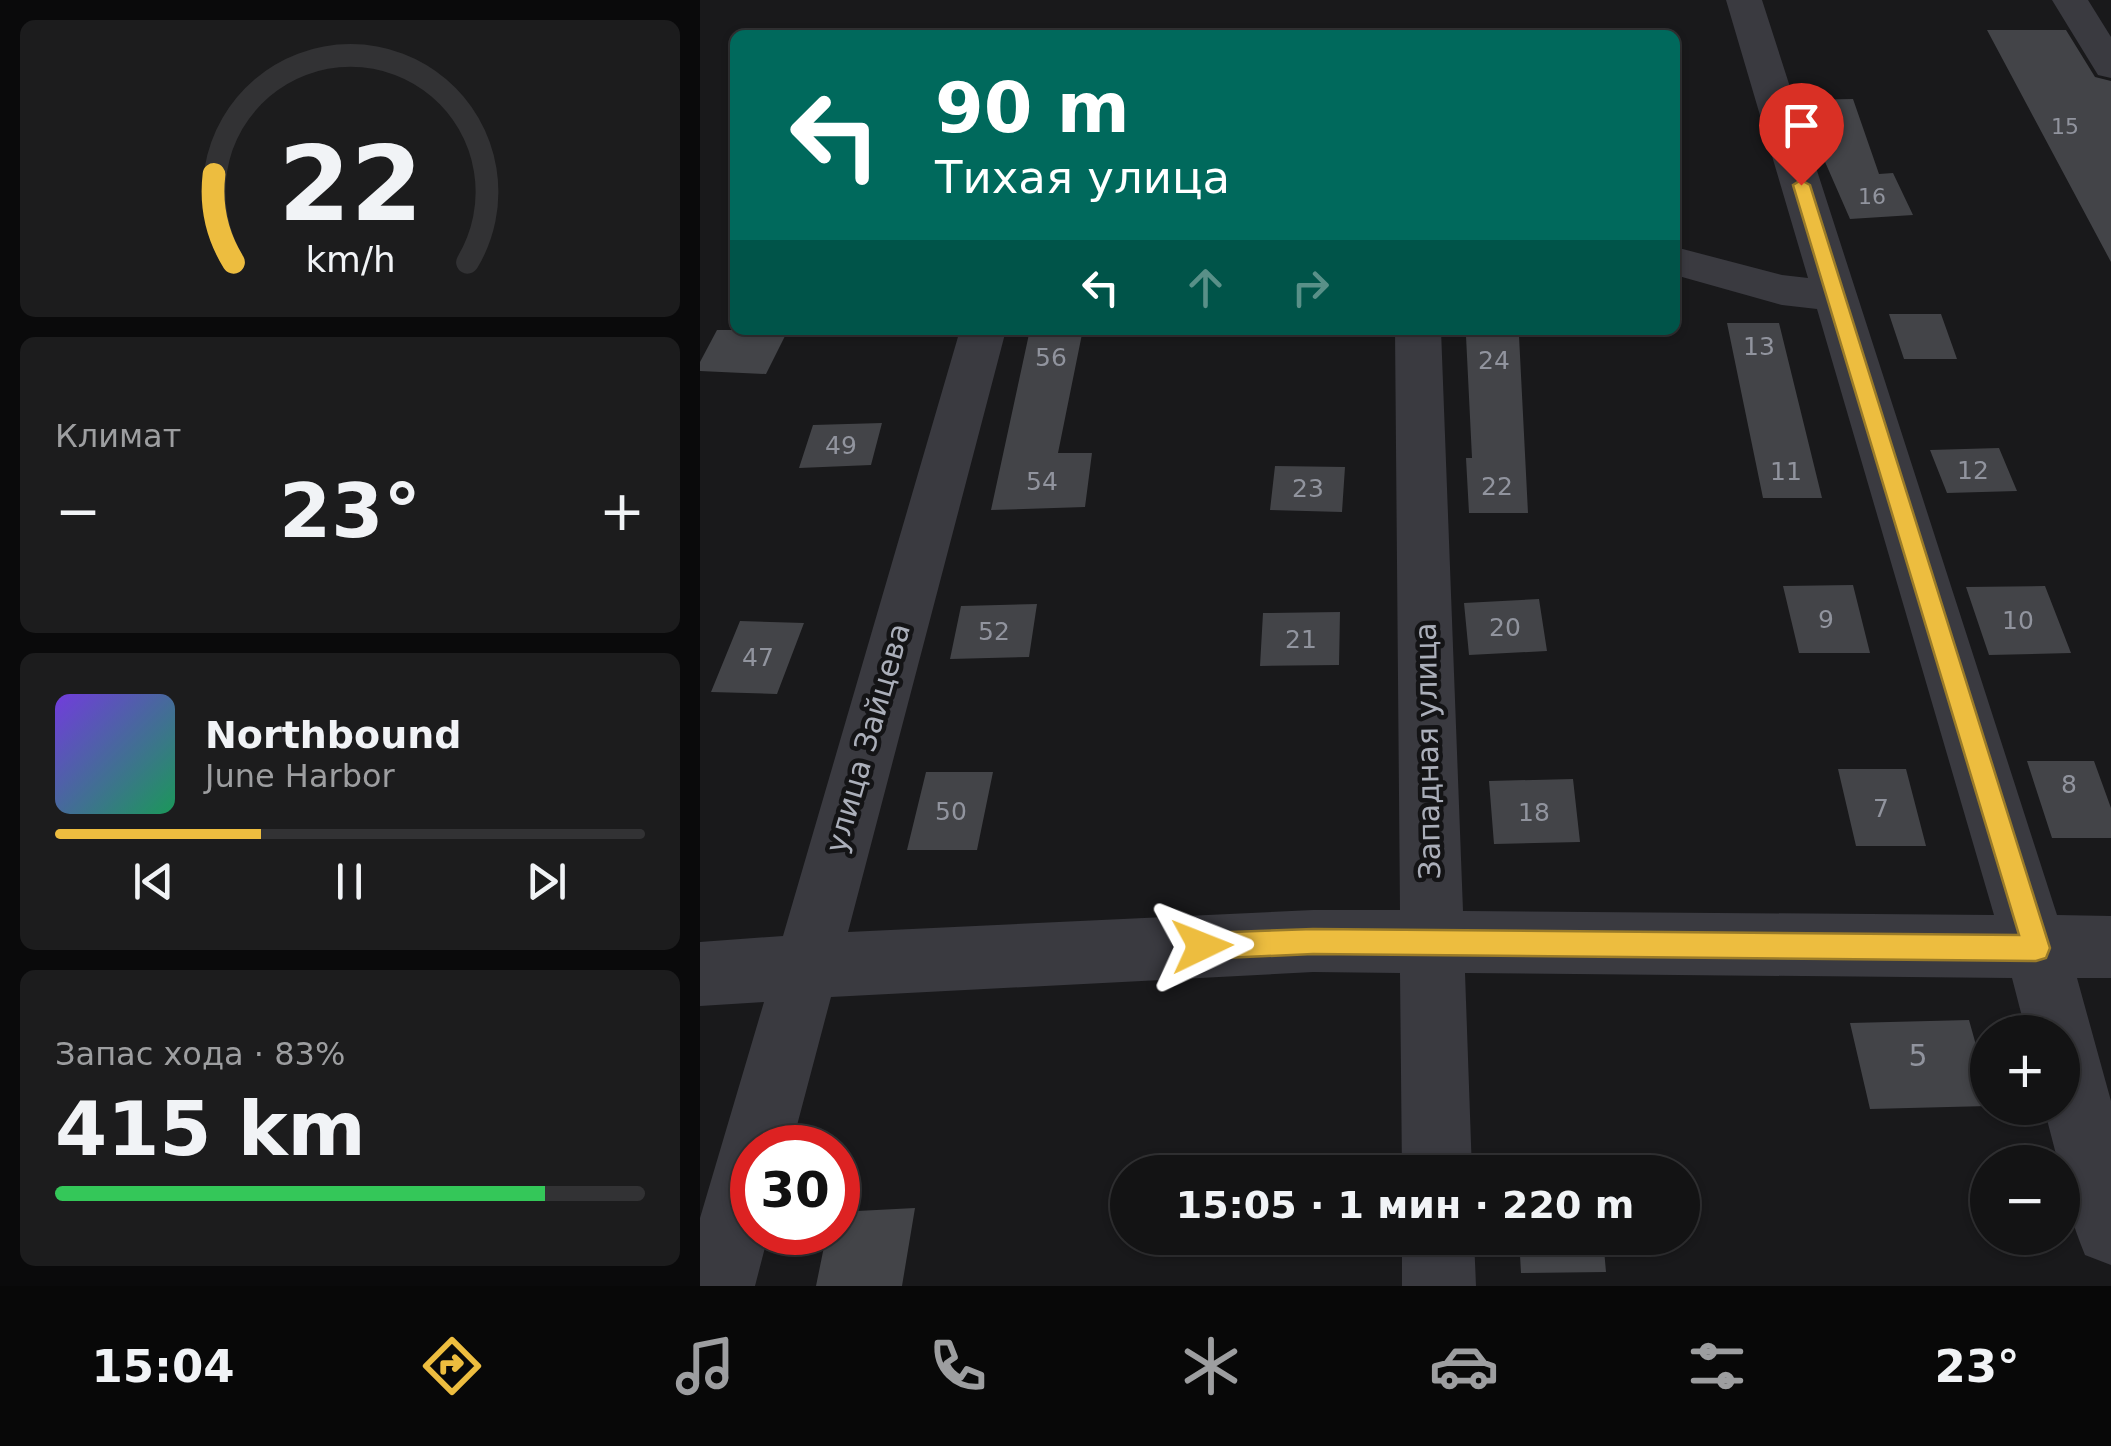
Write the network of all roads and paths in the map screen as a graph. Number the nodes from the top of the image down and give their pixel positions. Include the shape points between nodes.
1 (1744, 0) edge
2 (2070, 0) edge
3 (2111, 67) edge
4 (1680, 261) edge
5 (1836, 296) junction
6 (983, 335) edge
7 (1418, 335) edge
8 (1433, 943) junction
9 (2111, 947) edge
10 (2036, 948) junction
11 (804, 966) junction
12 (700, 974) edge
13 (2054, 1015) edge
14 (2080, 1114) edge
15 (762, 1125) edge
16 (1437, 1155) edge
17 (2111, 1229) edge
18 (730, 1241) edge
19 (1438, 1255) edge
20 (718, 1286) edge
21 (1439, 1286) edge

1 - 5 street
2 - 3 street
4 - 5 street via 1782,290
5 - 10 street
6 - 11 street, улица Зайцева
7 - 8 street, Западная улица
8 - 10 street
8 - 11 street via 1313,942
8 - 16 street, Западная улица
9 - 10 street
10 - 13 street
11 - 12 street
11 - 15 street, улица Зайцева
14 - 17 street
18 - 20 street
19 - 21 street

